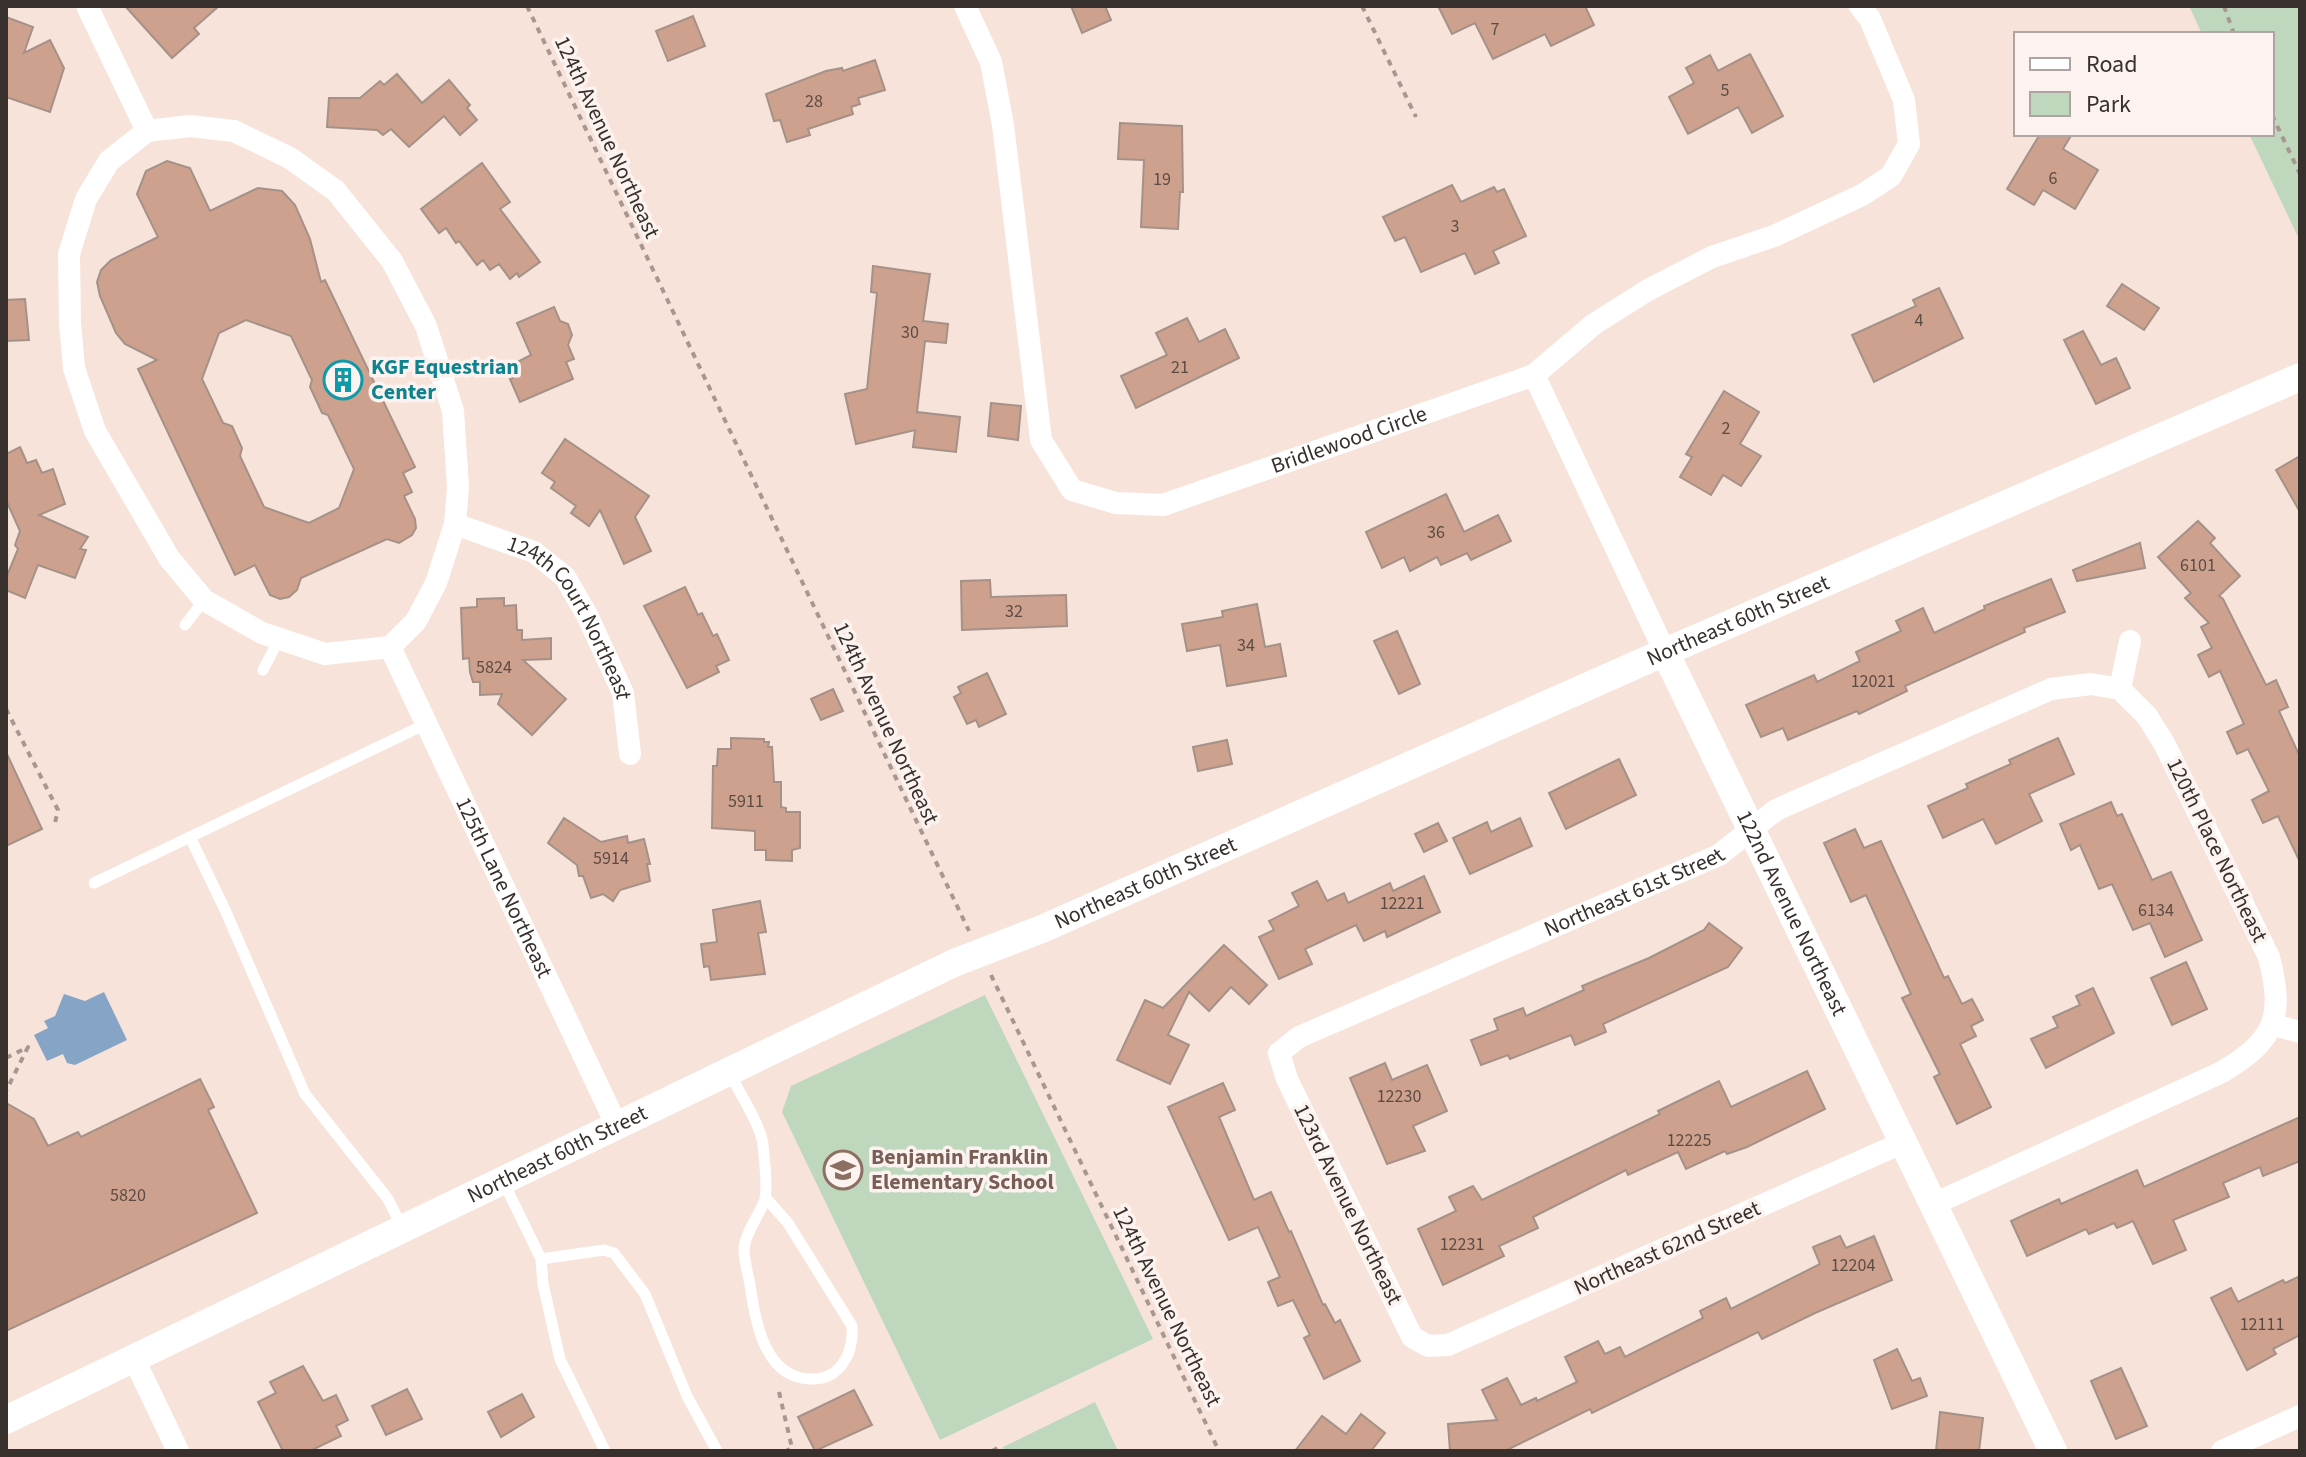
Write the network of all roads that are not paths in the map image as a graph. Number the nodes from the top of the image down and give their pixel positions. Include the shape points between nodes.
1 (87, 6) edge
2 (965, 6) edge
3 (1860, 6) edge
4 (147, 131) junction
5 (1534, 375) junction
6 (2300, 377) edge
7 (455, 524) junction
8 (204, 600) junction
9 (185, 625) dead end
10 (279, 639) junction
11 (2130, 641) dead end
12 (390, 647) junction
13 (1665, 652) junction
14 (263, 670) dead end
15 (2120, 689) junction
16 (426, 724) junction
17 (630, 754) dead end
18 (1753, 830) junction
19 (190, 837) junction
20 (94, 883) dead end
21 (2274, 1025) junction
22 (2300, 1032) edge
23 (1279, 1053) joint
24 (729, 1072) junction
25 (617, 1126) junction
26 (1904, 1142) junction
27 (503, 1180) junction
28 (765, 1197) junction
29 (1934, 1204) junction
30 (403, 1229) junction
31 (541, 1259) junction
32 (1428, 1346) joint
33 (134, 1359) junction
34 (2300, 1416) edge
35 (6, 1420) edge
36 (178, 1451) edge
37 (605, 1451) edge
38 (717, 1451) edge
39 (2053, 1451) edge
40 (2222, 1451) edge

1 - 4 street
2 - 5 street, Bridlewood Circle via 991,62 1003,125 1041,440 1072,490 1116,503 1163,505
3 - 5 street, Bridlewood Circle via 1904,100 1909,144 1891,176 1862,195 1774,236 1712,257 1648,290 1594,324
4 - 7 street via 190,126 234,131 290,158 336,191 392,261 426,326 453,411
4 - 8 street via 109,161 86,199 69,254 74,368 95,431 169,558
5 - 13 street, 122nd Avenue Northeast
6 - 13 street, Northeast 60th Street
7 - 12 street via 436,583 416,621
7 - 17 street, 124th Court Northeast via 534,552 565,577 623,693
8 - 9 lane
8 - 10 street
10 - 12 street via 325,654
10 - 14 lane
11 - 15 street
12 - 16 street, 125th Lane Northeast
13 - 18 street, 122nd Avenue Northeast
13 - 24 street, Northeast 60th Street via 1042,929 979,952
15 - 18 street, Northeast 61st Street via 2091,684 2051,689 1776,810
15 - 21 street, 120th Place Northeast via 2147,716 2165,745 2269,957 2277,990
16 - 19 lane
16 - 25 street, 125th Lane Northeast
18 - 23 street, Northeast 61st Street via 1719,855 1299,1037
18 - 26 street, 122nd Avenue Northeast
19 - 20 lane
19 - 30 lane via 305,1094 388,1199
21 - 22 street
21 - 29 street via 2249,1056 2222,1072
23 - 32 street, 123rd Avenue Northeast via 1412,1337
24 - 25 street, Northeast 60th Street
24 - 28 lane via 762,1140
25 - 27 street, Northeast 60th Street
26 - 29 street, 122nd Avenue Northeast
26 - 32 street, Northeast 62nd Street via 1448,1345
27 - 30 street, Northeast 60th Street
27 - 31 lane
28 - 28 lane via 744,1247 756,1327 787,1373 815,1380 841,1367 853,1341 852,1326 788,1223
29 - 39 street, 122nd Avenue Northeast
30 - 33 street, Northeast 60th Street
31 - 37 lane via 560,1359
31 - 38 lane via 614,1253 645,1294 687,1396
33 - 35 street, Northeast 60th Street
33 - 36 street
34 - 40 street

